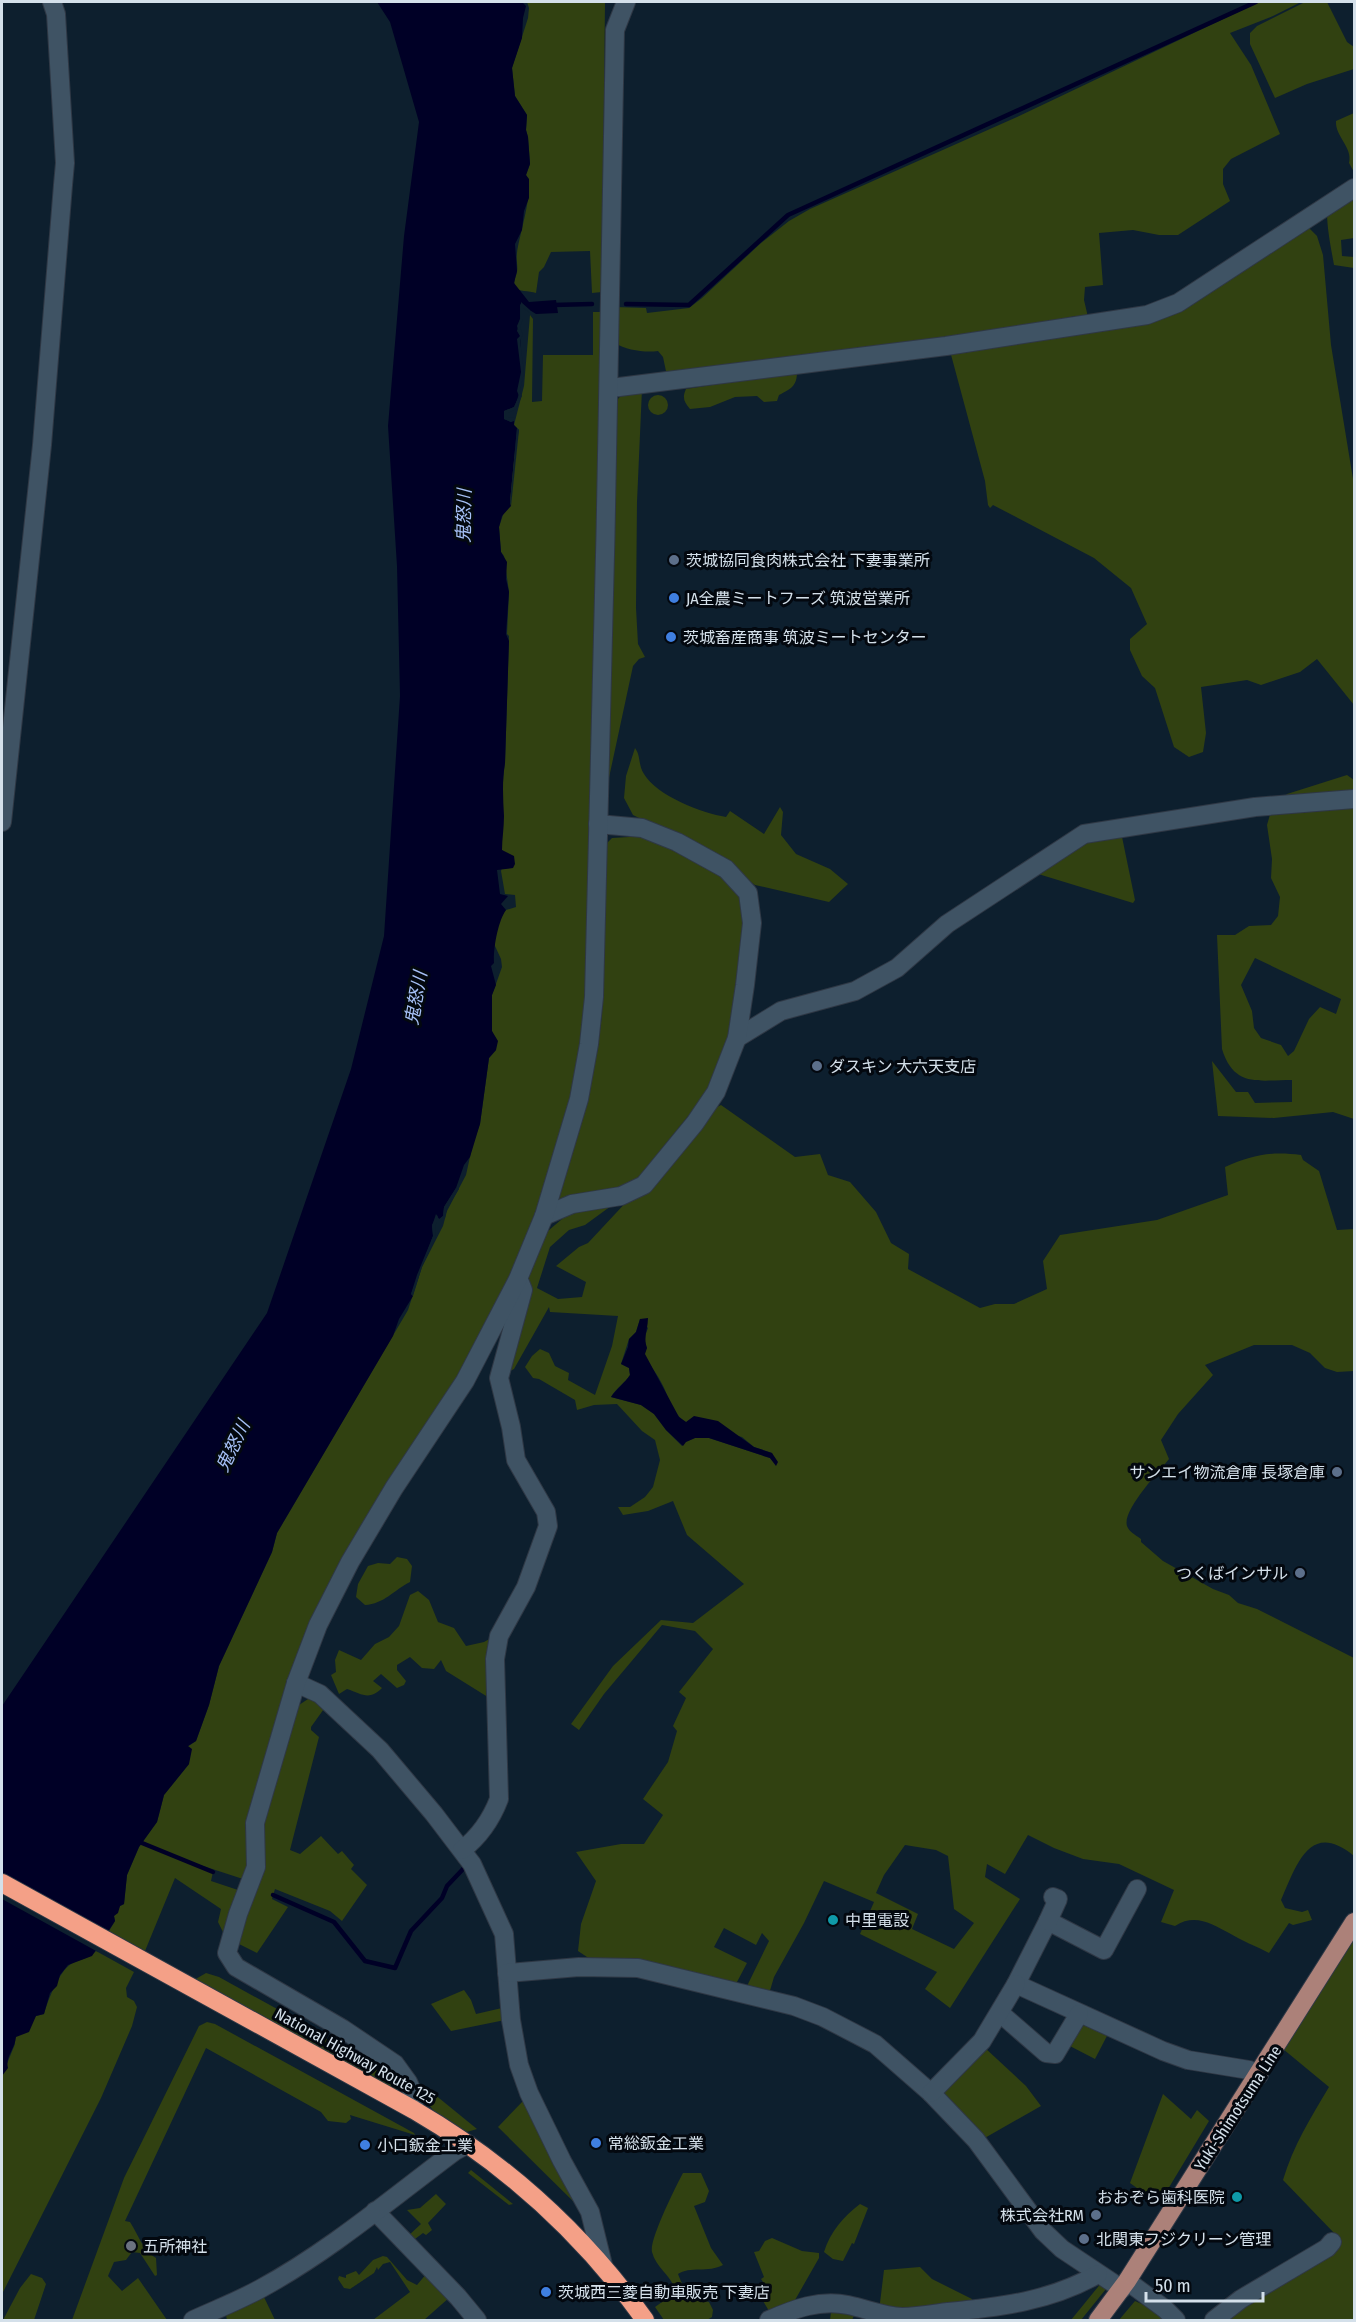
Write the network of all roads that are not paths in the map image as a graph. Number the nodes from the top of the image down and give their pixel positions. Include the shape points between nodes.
1 (52, 2) edge
2 (626, 2) edge
3 (1354, 188) edge
4 (611, 388) junction
5 (1354, 799) edge
6 (2, 822) edge
7 (598, 824) junction
8 (737, 1038) junction
9 (544, 1216) junction
10 (518, 1279) junction
11 (296, 1683) junction
12 (462, 1850) junction
13 (2, 1882) edge
14 (1137, 1889) dead end
15 (1053, 1897) dead end
16 (1048, 1921) junction
17 (1354, 1922) edge
18 (507, 1973) junction
19 (1017, 1984) junction
20 (999, 2013) junction
21 (1079, 2014) junction
22 (1259, 2075) junction
23 (931, 2093) junction
24 (414, 2110) junction
25 (468, 2144) junction
26 (375, 2211) junction
27 (1332, 2242) dead end
28 (603, 2265) junction
29 (1098, 2274) junction
30 (1124, 2285) junction
31 (193, 2320) edge
32 (477, 2320) edge
33 (645, 2320) edge
34 (769, 2320) edge
35 (1098, 2320) edge
36 (1176, 2320) edge
37 (1214, 2320) edge

1 - 6 street via 56,14 65,163 42,445
2 - 4 street via 615,30
3 - 4 street via 1178,303 1147,315 946,346
4 - 7 street
5 - 8 street via 1255,807 1084,834 947,924 897,968 855,991 781,1011
7 - 8 street via 642,828 677,842 726,869 748,893 752,923
7 - 9 street via 594,997 589,1044 570,1134
8 - 9 street via 716,1092 696,1123 644,1185 621,1196 572,1204
9 - 10 street
10 - 11 street via 465,1381 393,1488 350,1562 318,1625
10 - 12 street via 523,1290 499,1378 516,1460 546,1512 548,1526 526,1587 500,1635 495,1659 499,1799 493,1815
11 - 12 street via 320,1694 380,1750
11 - 24 street via 255,1823 256,1867 226,1953 236,1967 395,2064 414,2096
12 - 18 street via 504,1934
13 - 24 highway, National Highway Route 125
14 - 16 street via 1104,1950
15 - 16 street via 1058,1899
16 - 19 street
17 - 22 main road, Yuki-Shimotsuma Line
18 - 23 street via 579,1967 638,1968 794,2006 875,2044
18 - 28 street via 519,2065 562,2162 590,2212
19 - 20 street
19 - 21 street
20 - 21 street via 1046,2054 1055,2055
20 - 23 street via 982,2042
21 - 22 street via 1188,2060
22 - 30 main road, Yuki-Shimotsuma Line
23 - 29 street via 976,2140 1043,2231
24 - 25 highway, National Highway Route 125
25 - 26 street
25 - 28 highway, National Highway Route 125 via 530,2194
26 - 31 street via 260,2289
26 - 32 street
27 - 37 street
28 - 33 highway, National Highway Route 125
29 - 30 street
29 - 34 street via 1067,2290 993,2308 902,2317 825,2302
30 - 35 main road, Yuki-Shimotsuma Line
30 - 36 street

